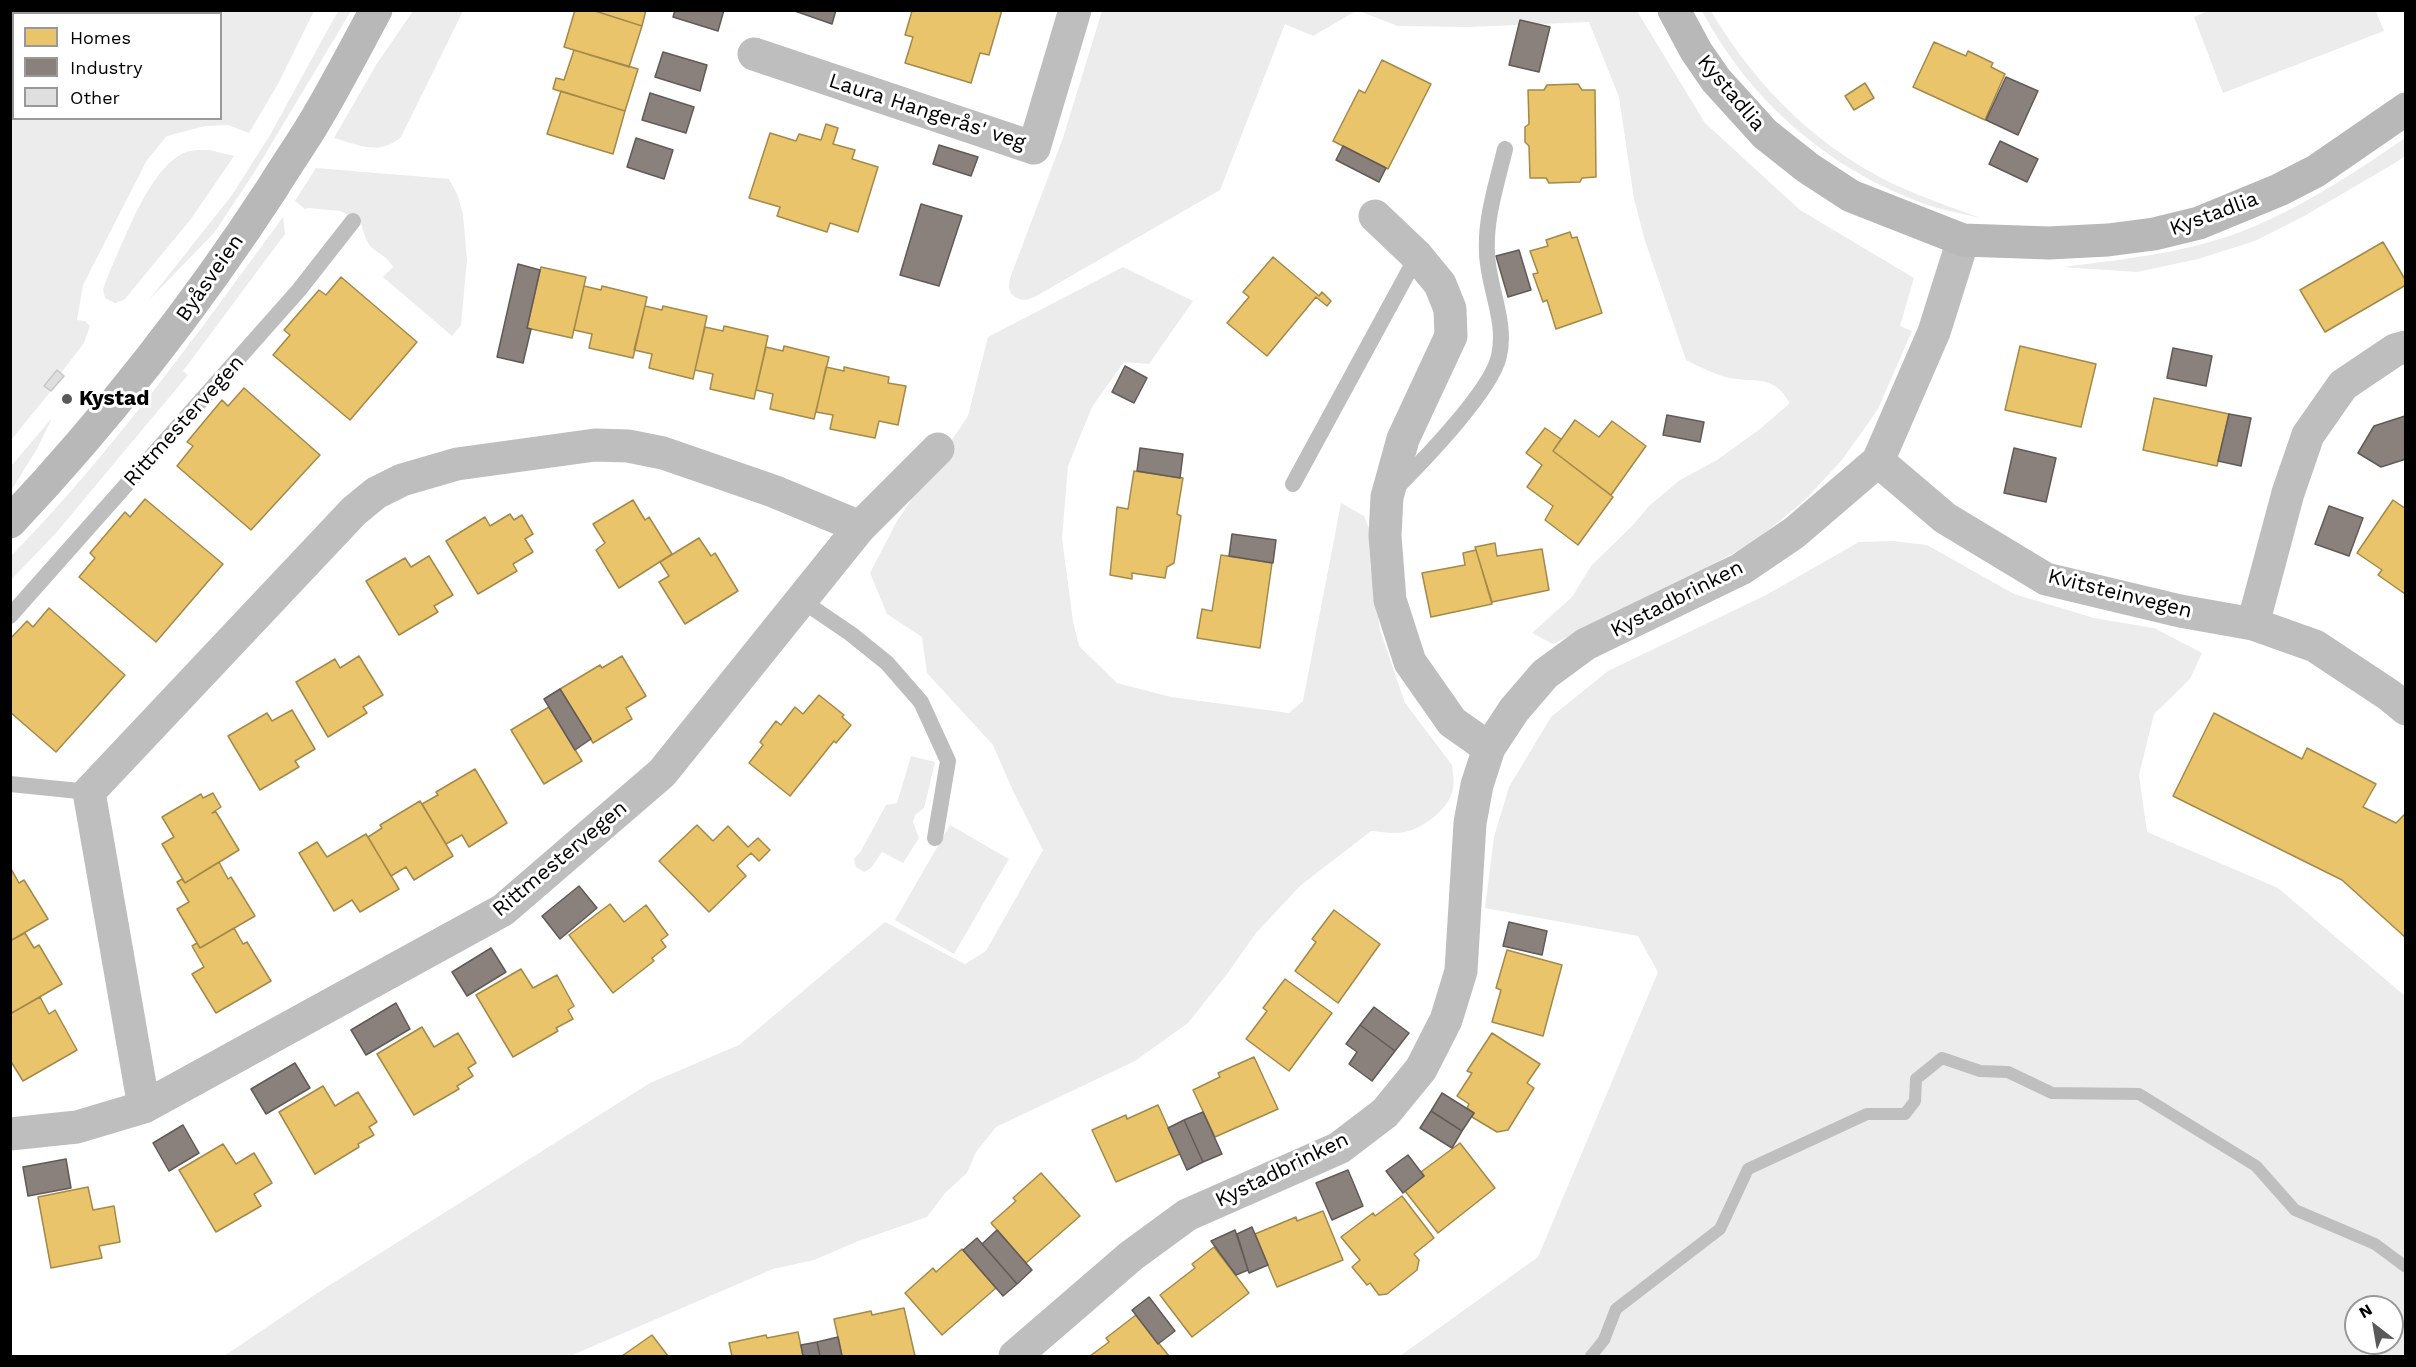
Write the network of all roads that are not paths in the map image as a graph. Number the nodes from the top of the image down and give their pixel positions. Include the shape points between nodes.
1 (376, 10) edge
2 (1074, 10) edge
3 (1674, 10) edge
4 (754, 54) dead end
5 (2406, 109) edge
6 (1505, 149) dead end
7 (1375, 216) dead end
8 (353, 221) dead end
9 (1963, 240) junction
10 (1417, 256) junction
11 (2406, 347) edge
12 (938, 449) dead end
13 (1878, 460) junction
14 (1293, 484) dead end
15 (1387, 497) junction
16 (10, 522) edge
17 (860, 527) junction
18 (801, 600) junction
19 (10, 616) edge
20 (2253, 624) junction
21 (2406, 709) edge
22 (1489, 748) junction
23 (10, 784) edge
24 (89, 792) junction
25 (935, 838) dead end
26 (144, 1107) junction
27 (10, 1134) edge
28 (1015, 1356) edge

1 - 16 street, Byåsveien via 319,115 193,303 72,457
2 - 4 street, Laura Hangerås' veg via 1034,148
3 - 9 street, Kystadlia via 1716,80 1765,134 1851,196
5 - 9 street, Kystadlia via 2316,171 2199,223 2108,240
6 - 15 lane via 1487,231 1487,254 1501,326 1500,356 1492,377 1428,456
7 - 10 street
8 - 19 lane, Rittmestervegen via 299,290
9 - 13 street via 1935,332
10 - 14 lane
10 - 15 street via 1440,284 1450,309 1451,336 1403,439
11 - 20 street via 2395,350 2343,385 2308,435
12 - 17 street, Rittmestervegen
13 - 20 street, Kvitsteinvegen via 1945,518 2046,579
13 - 22 street, Kystadbrinken via 1794,533 1741,569 1586,644 1545,674
15 - 22 street via 1385,536 1390,600 1410,662 1452,722
17 - 18 street, Rittmestervegen
17 - 24 street via 773,491 663,453 628,446 595,445 520,454 457,464 402,480 376,493 354,511
18 - 25 lane via 886,663 921,702 948,761
18 - 26 street, Rittmestervegen via 662,773 503,910
20 - 21 street, Kvitsteinvegen via 2315,646
22 - 28 street, Kystadbrinken via 1470,823 1461,971 1446,1020 1421,1069 1385,1113 1339,1148 1187,1215 1131,1256
23 - 24 lane
24 - 26 street
26 - 27 street, Rittmestervegen via 77,1127

